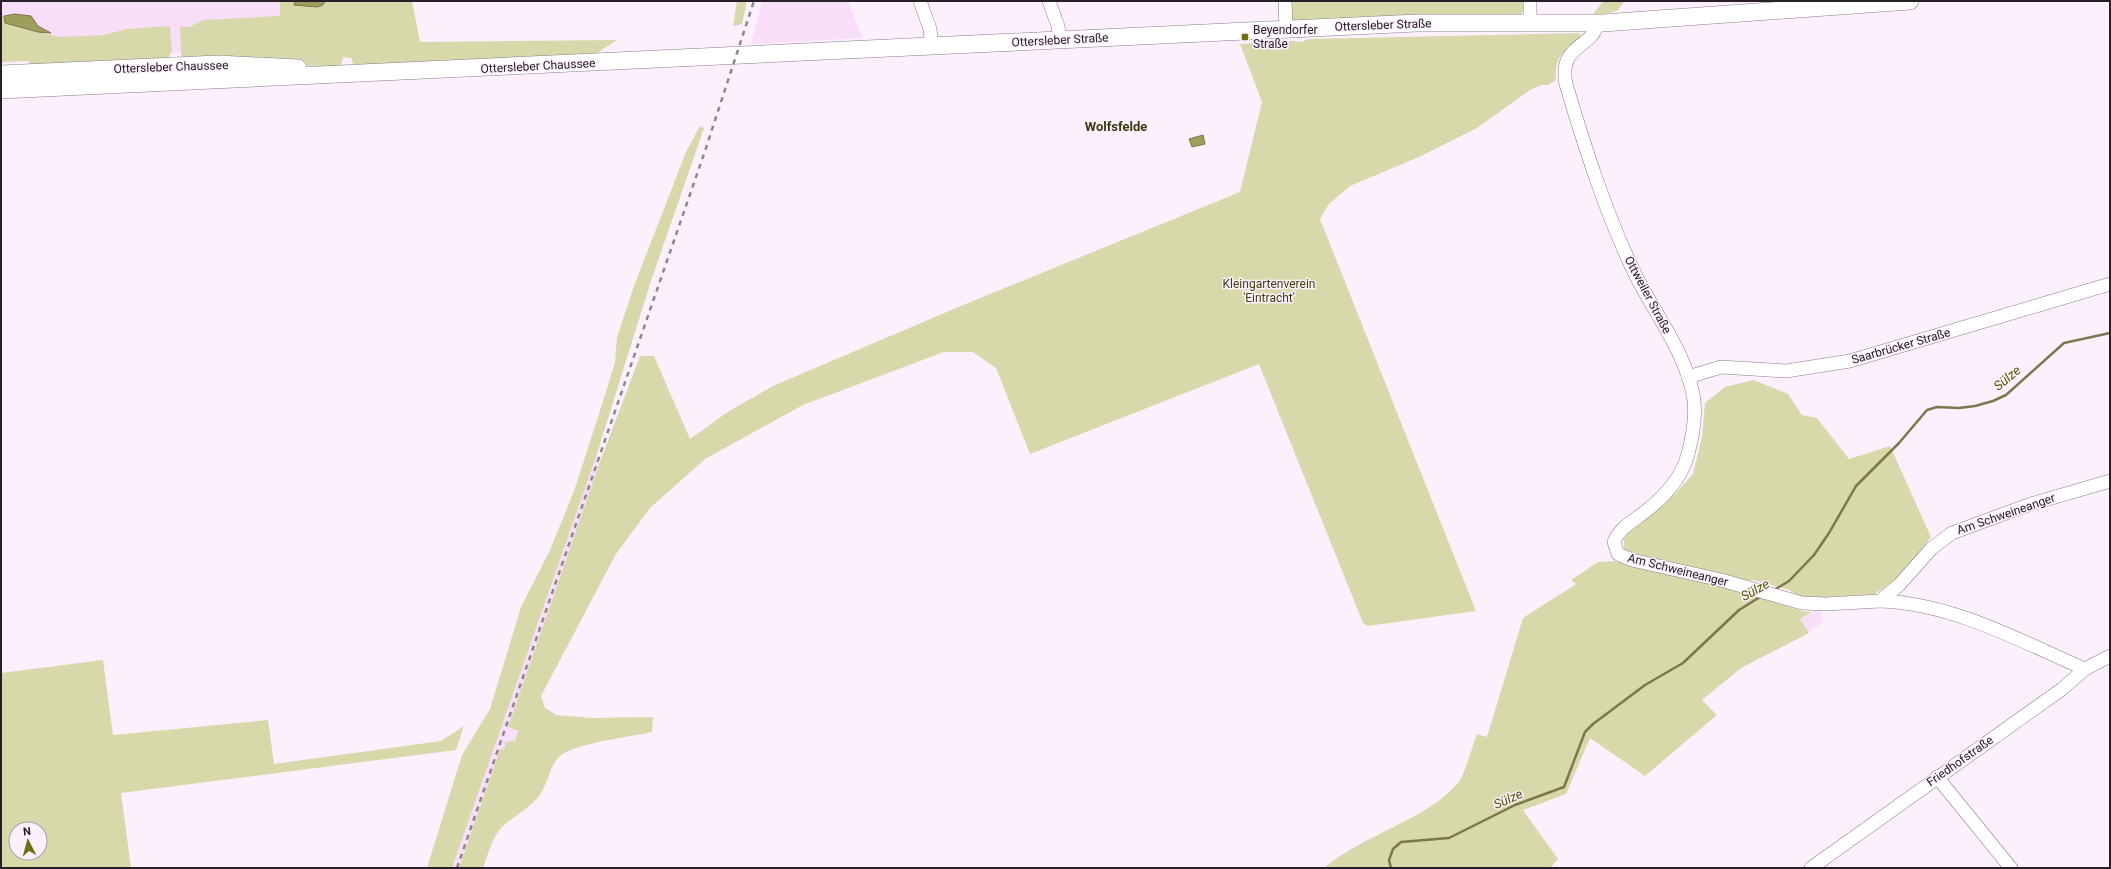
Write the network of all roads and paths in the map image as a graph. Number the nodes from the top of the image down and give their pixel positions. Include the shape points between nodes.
1 (920, 1) edge
2 (1049, 1) edge
3 (1284, 1) edge
4 (1530, 1) edge
5 (1910, 1) edge
6 (1769, 6) edge
7 (1530, 23) junction
8 (1597, 24) junction
9 (1286, 29) junction
10 (1258, 30) junction
11 (1239, 31) junction
12 (1196, 33) junction
13 (1171, 35) junction
14 (1060, 40) junction
15 (932, 47) junction
16 (737, 57) joint
17 (340, 73) junction
18 (1, 74) edge
19 (1, 90) edge
20 (2110, 284) edge
21 (1688, 377) junction
22 (2110, 481) edge
23 (1618, 554) joint
24 (1880, 601) junction
25 (2110, 656) edge
26 (2085, 669) junction
27 (1937, 777) junction
28 (1811, 868) edge
29 (2011, 868) edge

1 - 15 street via 930,29
2 - 14 street via 1058,24
3 - 9 street
4 - 7 street
5 - 6 main road, Ottersleber Straße
6 - 8 main road, Ottersleber Straße
7 - 8 main road, Ottersleber Straße
7 - 9 main road, Ottersleber Straße via 1417,23
8 - 21 street, Ottweiler Straße via 1567,60 1564,68 1566,84 1602,192 1625,251 1677,350
9 - 10 main road, Ottersleber Straße
10 - 11 main road, Ottersleber Straße
10 - 12 street via 1236,37 1222,38
11 - 12 main road, Ottersleber Straße
11 - 13 street via 1216,26 1194,27
12 - 13 main road, Ottersleber Straße
13 - 14 main road, Ottersleber Straße
14 - 15 main road, Ottersleber Straße
15 - 16 main road, Ottersleber Straße
16 - 17 main road, Ottersleber Chaussee
17 - 18 main road, Ottersleber Chaussee via 317,69 224,64
17 - 19 main road, Ottersleber Chaussee via 312,77
20 - 21 street, Saarbrücker Straße via 1856,360 1786,371 1721,367
21 - 23 street, Ottweiler Straße via 1694,396 1695,414 1685,464 1677,480 1666,493 1618,535 1614,545
22 - 24 street, Am Schweineanger via 2031,504 1952,533 1932,548 1899,585
23 - 24 street, Am Schweineanger via 1632,560 1749,587 1797,602 1814,604
24 - 26 street, Am Schweineanger via 1915,604 1955,615
25 - 26 street, Friedhofstraße
26 - 27 street, Friedhofstraße via 2062,689
27 - 28 street, Friedhofstraße
27 - 29 street

